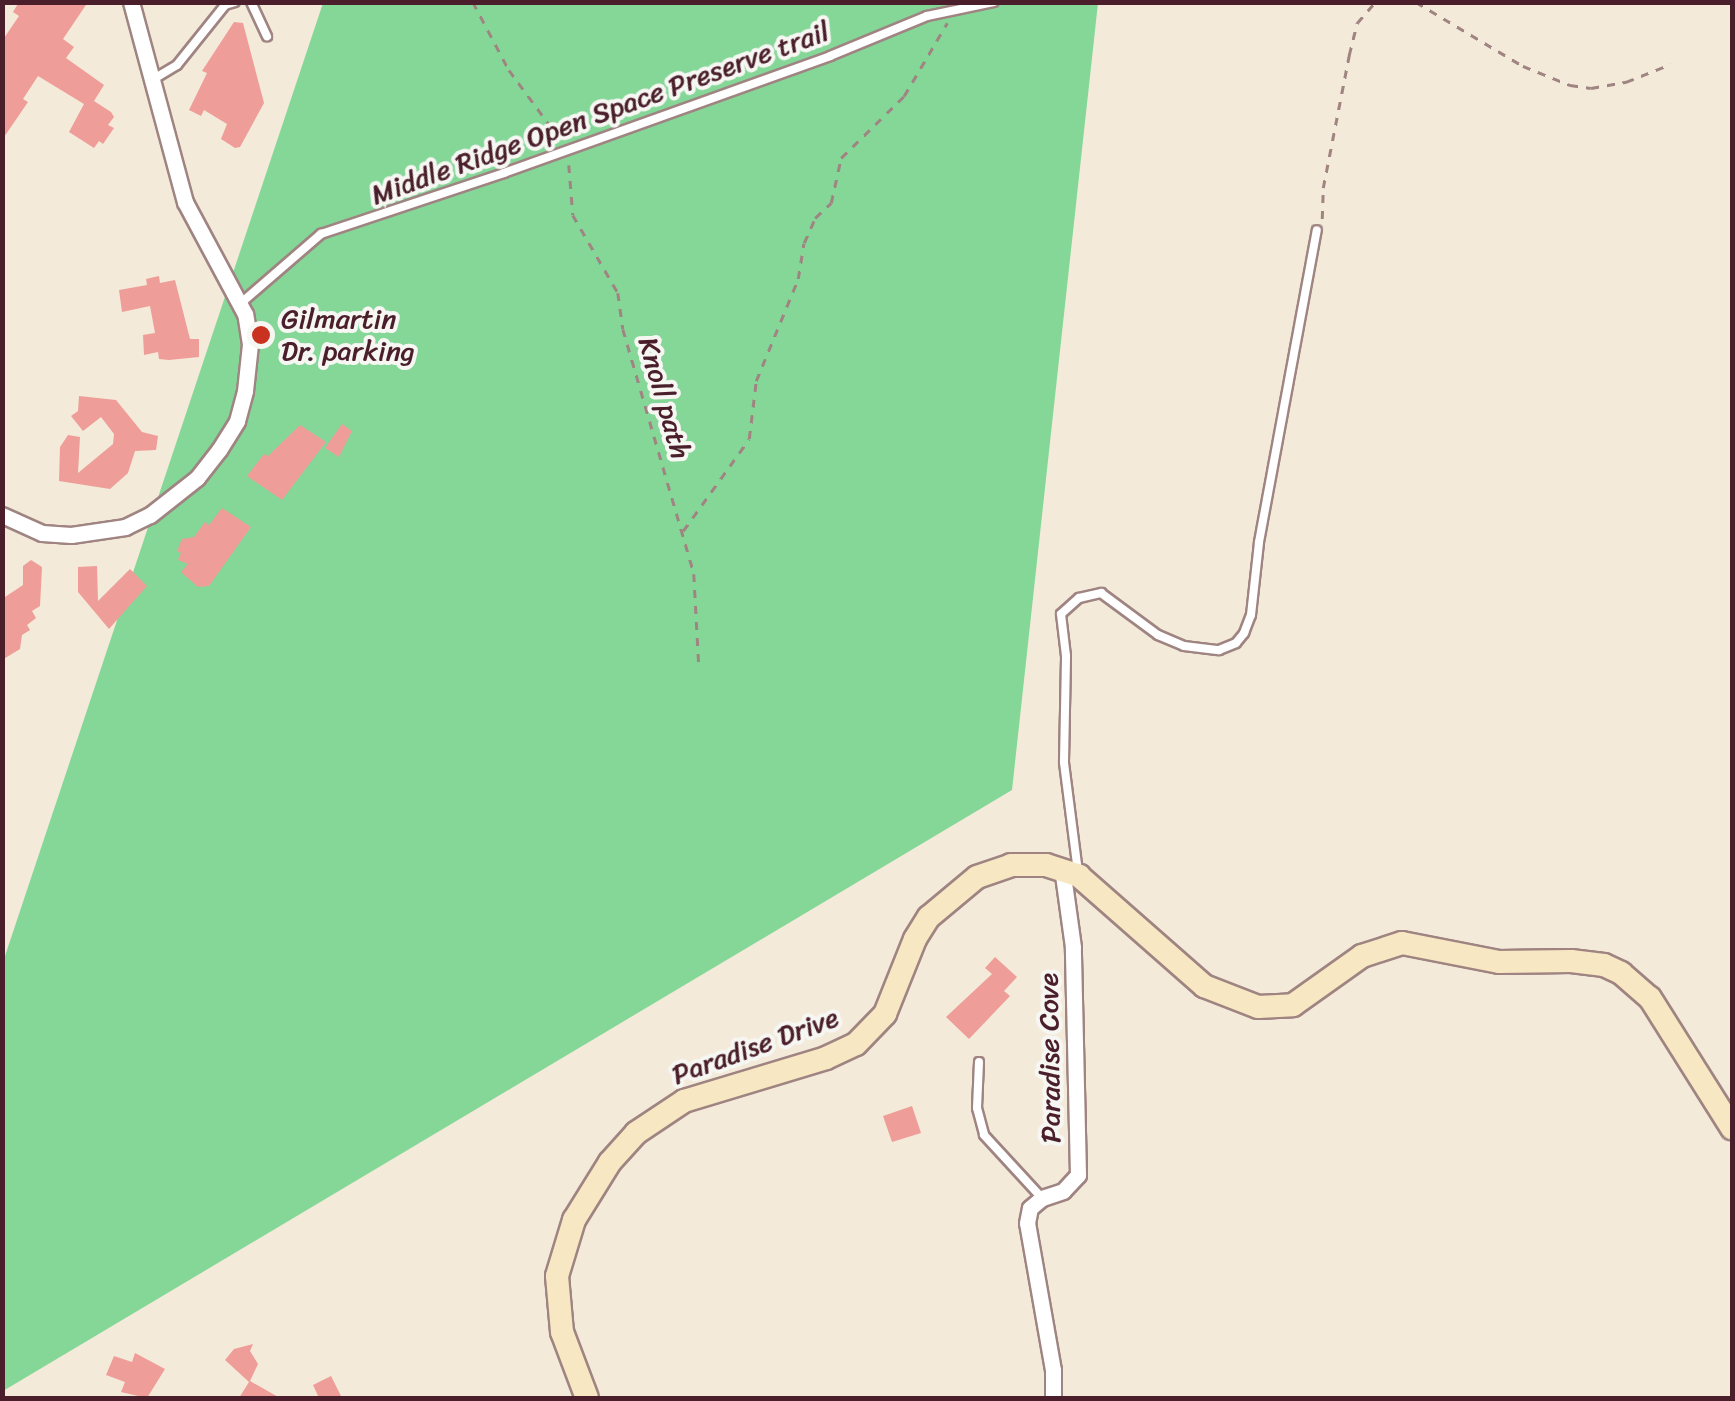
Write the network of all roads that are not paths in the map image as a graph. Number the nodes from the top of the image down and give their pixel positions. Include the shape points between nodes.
1 (131, 2) edge
2 (235, 2) edge
3 (251, 2) edge
4 (994, 2) edge
5 (268, 37) dead end
6 (152, 80) junction
7 (1317, 230) road end
8 (241, 303) junction
9 (2, 516) edge
10 (1071, 872) junction
11 (979, 1062) dead end
12 (1732, 1128) edge
13 (1042, 1198) junction
14 (587, 1398) edge
15 (1053, 1398) edge

1 - 6 street
2 - 6 lane via 225,5 177,65
3 - 5 lane
4 - 8 lane, Middle Ridge Open Space Preserve trail via 927,16 321,234
6 - 8 street via 191,219
7 - 10 lane via 1244,633 1227,648 1184,646 1101,594 1080,598 1061,614
8 - 9 street via 250,344 245,390 237,421 197,478 150,515 98,532 42,533
10 - 12 street via 1204,986 1258,1007 1309,998 1362,956 1402,943 1498,962 1604,966 1650,998
10 - 13 street, Paradise Cove via 1078,1175
10 - 14 street, Paradise Drive via 1011,865 977,877 929,917 884,1014 856,1044 684,1101 623,1146 574,1220 557,1276 562,1332
11 - 13 lane via 977,1108 984,1136
13 - 15 street via 1027,1222

